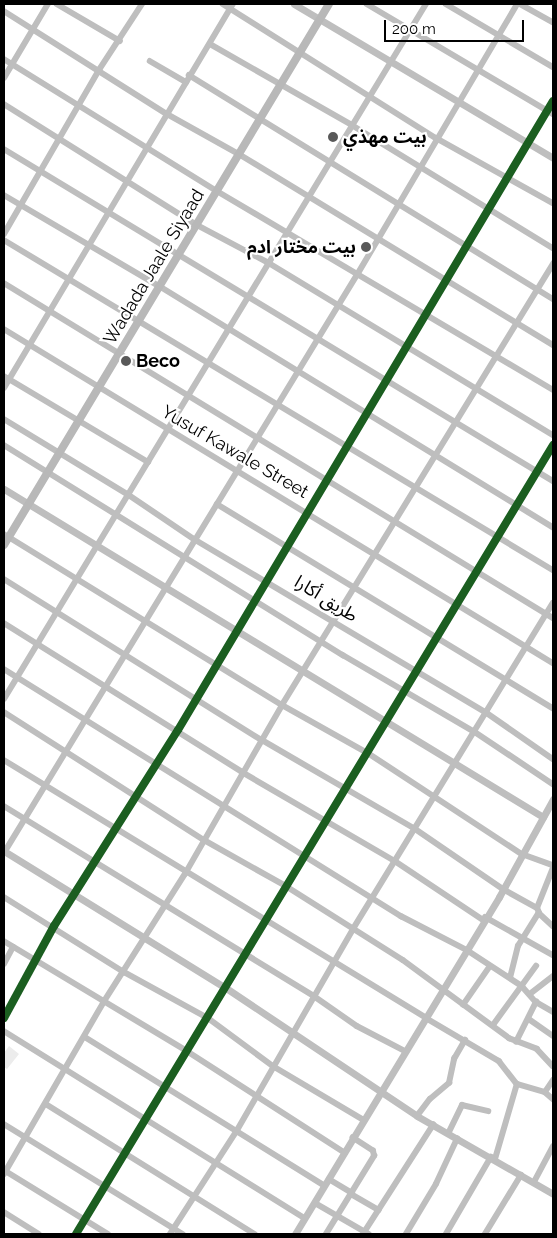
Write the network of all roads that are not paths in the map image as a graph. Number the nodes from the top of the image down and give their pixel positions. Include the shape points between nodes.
1 (48, 4) edge
2 (57, 4) edge
3 (142, 4) edge
4 (223, 4) edge
5 (294, 4) edge
6 (329, 4) edge
7 (367, 4) edge
8 (426, 4) edge
9 (446, 4) edge
10 (518, 4) edge
11 (232, 6) edge
12 (4, 10) edge
13 (319, 20) junction
14 (553, 22) edge
15 (32, 29) junction
16 (410, 30) junction
17 (496, 36) junction
18 (120, 41) junction
19 (210, 44) junction
20 (299, 51) junction
21 (4, 59) edge
22 (392, 59) junction
23 (150, 61) dead end
24 (12, 64) junction
25 (553, 67) edge
26 (477, 69) junction
27 (99, 70) junction
28 (190, 76) junction
29 (4, 78) edge
30 (186, 82) junction
31 (280, 85) junction
32 (370, 95) junction
33 (553, 101) edge
34 (457, 103) junction
35 (4, 104) edge
36 (80, 106) junction
37 (550, 112) edge
38 (167, 114) junction
39 (260, 120) junction
40 (352, 125) junction
41 (61, 138) junction
42 (436, 138) junction
43 (528, 144) junction
44 (148, 145) junction
45 (4, 149) edge
46 (239, 154) junction
47 (553, 158) edge
48 (328, 161) junction
49 (418, 167) junction
50 (42, 172) junction
51 (509, 178) junction
52 (127, 180) junction
53 (217, 191) junction
54 (4, 195) edge
55 (307, 196) junction
56 (553, 203) edge
57 (397, 204) junction
58 (20, 205) junction
59 (108, 211) junction
60 (489, 211) junction
61 (197, 224) junction
62 (286, 230) junction
63 (4, 234) edge
64 (378, 238) junction
65 (4, 240) edge
66 (469, 245) junction
67 (89, 247) junction
68 (553, 248) edge
69 (179, 254) junction
70 (269, 263) junction
71 (553, 264) edge
72 (357, 275) junction
73 (70, 281) junction
74 (447, 281) junction
75 (4, 283) edge
76 (161, 287) junction
77 (537, 290) junction
78 (248, 297) junction
79 (553, 299) edge
80 (338, 305) junction
81 (52, 311) junction
82 (426, 313) junction
83 (139, 322) junction
84 (516, 324) junction
85 (4, 329) edge
86 (228, 330) junction
87 (318, 338) junction
88 (553, 345) edge
89 (31, 346) junction
90 (406, 349) junction
91 (119, 355) junction
92 (497, 355) junction
93 (208, 365) junction
94 (298, 372) junction
95 (6, 378) edge
96 (387, 380) junction
97 (99, 385) junction
98 (4, 388) edge
99 (477, 388) junction
100 (553, 390) edge
101 (188, 396) junction
102 (276, 405) junction
103 (366, 412) junction
104 (4, 419) edge
105 (78, 420) junction
106 (456, 422) junction
107 (168, 431) junction
108 (553, 435) edge
109 (256, 437) junction
110 (347, 444) junction
111 (4, 445) edge
112 (553, 445) edge
113 (59, 452) junction
114 (436, 454) junction
115 (148, 462) junction
116 (48, 471) junction
117 (235, 471) junction
118 (538, 471) junction
119 (328, 479) junction
120 (553, 481) edge
121 (416, 488) junction
122 (4, 489) edge
123 (129, 494) junction
124 (28, 503) junction
125 (217, 504) junction
126 (517, 505) junction
127 (308, 512) junction
128 (117, 513) junction
129 (394, 522) junction
130 (553, 527) edge
131 (6, 536) edge
132 (497, 538) junction
133 (194, 539) junction
134 (4, 545) edge
135 (98, 546) junction
136 (286, 547) junction
137 (374, 554) junction
138 (184, 556) junction
139 (478, 569) junction
140 (553, 570) edge
141 (78, 578) junction
142 (4, 579) edge
143 (267, 580) junction
144 (354, 586) junction
145 (165, 587) junction
146 (255, 600) junction
147 (553, 603) edge
148 (457, 604) junction
149 (58, 610) junction
150 (547, 614) junction
151 (553, 618) edge
152 (144, 620) junction
153 (332, 622) junction
154 (4, 623) edge
155 (237, 631) junction
156 (437, 638) junction
157 (321, 641) junction
158 (38, 644) junction
159 (527, 646) junction
160 (124, 653) junction
161 (553, 663) edge
162 (216, 665) junction
163 (4, 669) edge
164 (303, 671) junction
165 (417, 671) junction
166 (17, 677) junction
167 (507, 679) junction
168 (104, 687) junction
169 (405, 691) junction
170 (196, 696) junction
171 (4, 699) edge
172 (282, 705) junction
173 (553, 708) edge
174 (4, 712) edge
175 (487, 713) junction
176 (84, 719) junction
177 (386, 722) junction
178 (178, 730) junction
179 (475, 732) junction
180 (262, 740) junction
181 (66, 753) junction
182 (368, 753) junction
183 (553, 759) edge
184 (4, 760) edge
185 (156, 763) junction
186 (456, 764) junction
187 (242, 772) junction
188 (553, 784) edge
189 (44, 785) junction
190 (346, 788) junction
191 (137, 796) junction
192 (436, 796) junction
193 (553, 799) edge
194 (4, 806) edge
195 (223, 806) junction
196 (543, 817) junction
197 (23, 819) junction
198 (326, 822) junction
199 (414, 828) junction
200 (115, 829) junction
201 (204, 840) junction
202 (4, 852) edge
203 (522, 854) junction
204 (304, 855) junction
205 (395, 860) junction
206 (94, 862) junction
207 (553, 867) edge
208 (185, 874) junction
209 (286, 886) junction
210 (503, 889) junction
211 (73, 896) junction
212 (4, 897) edge
213 (372, 897) junction
214 (165, 906) junction
215 (538, 911) junction
216 (485, 919) junction
217 (266, 920) junction
218 (54, 926) junction
219 (553, 926) edge
220 (353, 929) junction
221 (522, 938) junction
222 (144, 940) junction
223 (4, 941) edge
224 (13, 947) junction
225 (467, 950) junction
226 (245, 954) junction
227 (553, 955) edge
228 (35, 962) junction
229 (335, 962) junction
230 (4, 964) edge
231 (490, 966) junction
232 (536, 966) dead end
233 (124, 972) junction
234 (553, 976) edge
235 (510, 978) junction
236 (522, 986) junction
237 (226, 988) junction
238 (444, 989) junction
239 (530, 994) junction
240 (314, 996) junction
241 (536, 1002) junction
242 (103, 1003) junction
243 (463, 1004) junction
244 (553, 1012) edge
245 (4, 1018) edge
246 (208, 1018) junction
247 (426, 1018) junction
248 (529, 1019) junction
249 (494, 1025) junction
250 (4, 1031) edge
251 (293, 1033) junction
252 (553, 1036) edge
253 (85, 1037) junction
254 (465, 1040) junction
255 (516, 1042) junction
256 (187, 1051) junction
257 (405, 1051) junction
258 (274, 1066) junction
259 (553, 1066) edge
260 (66, 1070) junction
261 (553, 1080) edge
262 (517, 1084) junction
263 (165, 1086) junction
264 (380, 1091) junction
265 (545, 1092) junction
266 (256, 1096) junction
267 (553, 1099) edge
268 (46, 1104) junction
269 (488, 1111) dead end
270 (417, 1116) junction
271 (145, 1120) junction
272 (364, 1120) junction
273 (4, 1124) edge
274 (433, 1125) junction
275 (236, 1132) junction
276 (448, 1134) junction
277 (26, 1137) junction
278 (353, 1138) junction
279 (457, 1139) junction
280 (553, 1147) edge
281 (126, 1153) junction
282 (345, 1153) junction
283 (493, 1158) junction
284 (214, 1163) junction
285 (4, 1172) edge
286 (522, 1174) junction
287 (327, 1182) junction
288 (534, 1182) junction
289 (105, 1186) junction
290 (352, 1194) junction
291 (553, 1194) edge
292 (194, 1195) junction
293 (315, 1202) junction
294 (379, 1210) junction
295 (4, 1212) edge
296 (338, 1217) junction
297 (305, 1218) junction
298 (85, 1220) junction
299 (174, 1227) junction
300 (366, 1233) edge
301 (39, 1234) edge
302 (76, 1234) edge
303 (108, 1234) edge
304 (170, 1234) edge
305 (184, 1234) edge
306 (255, 1234) edge
307 (295, 1234) edge
308 (326, 1234) edge
309 (406, 1234) edge
310 (446, 1234) edge
311 (484, 1234) edge

1 - 15 street
2 - 18 street
3 - 18 street
4 - 11 street
5 - 13 street
6 - 13 main road, Wadada Jaale Siyaad
7 - 16 street
8 - 16 street
9 - 17 street
10 - 14 street
10 - 17 street
11 - 19 street
11 - 20 street
12 - 15 street
13 - 20 main road, Wadada Jaale Siyaad
13 - 22 street
15 - 24 street
15 - 27 street
16 - 22 street
16 - 26 street
17 - 25 street
17 - 26 street
18 - 27 street
19 - 28 street
19 - 31 street
20 - 31 main road, Wadada Jaale Siyaad
20 - 32 street
21 - 24 street
22 - 32 street
22 - 34 street
23 - 30 street
24 - 29 street
24 - 36 street
26 - 34 street
26 - 37 street
27 - 36 street
27 - 38 street
28 - 30 street
28 - 39 street
30 - 38 street
31 - 39 main road, Wadada Jaale Siyaad
31 - 40 street
32 - 40 street
32 - 42 street
33 - 37 street
34 - 42 street
34 - 43 street
35 - 41 street
36 - 41 street
36 - 44 street
37 - 43 street
38 - 44 street
38 - 46 street
39 - 46 main road, Wadada Jaale Siyaad
39 - 48 street
40 - 48 street
40 - 49 street
41 - 50 street
41 - 52 street
42 - 49 street
42 - 51 street
43 - 47 street
43 - 51 street
44 - 52 street
44 - 53 street
45 - 50 street
46 - 53 main road, Wadada Jaale Siyaad
46 - 55 street
48 - 55 street
48 - 57 street
49 - 57 street
49 - 60 street
50 - 58 street
50 - 59 street
51 - 56 street
51 - 60 street
52 - 59 street
52 - 61 street
53 - 61 main road, Wadada Jaale Siyaad
53 - 62 street
54 - 58 street
55 - 62 street
55 - 64 street
57 - 64 street
57 - 66 street
58 - 63 street
58 - 67 street
59 - 67 street
59 - 69 street
60 - 66 street
60 - 68 street
61 - 69 main road, Wadada Jaale Siyaad
61 - 70 street
62 - 70 street
62 - 72 street
64 - 72 street
64 - 74 street
65 - 73 street
66 - 74 street
66 - 77 street
67 - 73 street
67 - 76 street
69 - 76 main road, Wadada Jaale Siyaad
69 - 78 street
70 - 78 street
70 - 80 street
71 - 77 street
72 - 80 street
72 - 82 street
73 - 81 street
73 - 83 street
74 - 82 street
74 - 84 street
75 - 81 street
76 - 83 main road, Wadada Jaale Siyaad
76 - 86 street
77 - 79 street
77 - 84 street
78 - 86 street
78 - 87 street
80 - 87 street
80 - 90 street
81 - 89 street
81 - 91 street
82 - 90 street
82 - 92 street
83 - 91 main road, Wadada Jaale Siyaad
83 - 93 street
84 - 88 street
84 - 92 street
85 - 89 street, Yusuf Kawale Street
86 - 93 street
86 - 94 street
87 - 94 street
87 - 96 street
89 - 95 street
89 - 97 street, Yusuf Kawale Street
90 - 96 street
90 - 99 street
91 - 97 main road, Wadada Jaale Siyaad
91 - 101 street
92 - 99 street
92 - 100 street
93 - 101 street
93 - 102 street
94 - 102 street
94 - 103 street
95 - 98 street
95 - 105 street
96 - 103 street
96 - 106 street
97 - 105 main road, Wadada Jaale Siyaad
97 - 107 street, Yusuf Kawale Street
99 - 106 street
99 - 108 street
101 - 107 street
101 - 109 street
102 - 109 street
102 - 110 street
103 - 110 street
103 - 114 street
104 - 113 street, طريق أكارا
105 - 113 main road, Wadada Jaale Siyaad
105 - 115 street
106 - 114 street
106 - 118 street
107 - 115 street
107 - 117 street, Yusuf Kawale Street
109 - 117 street
109 - 119 street
110 - 119 street
110 - 121 street
111 - 116 street
112 - 118 street
113 - 116 main road, Wadada Jaale Siyaad
113 - 123 street, طريق أكارا
114 - 121 street
114 - 126 street
115 - 123 street
116 - 124 main road, Wadada Jaale Siyaad
116 - 128 street
117 - 125 street
117 - 127 street, Yusuf Kawale Street
118 - 120 street
118 - 126 street
119 - 127 street
119 - 129 street
121 - 129 street
121 - 132 street
122 - 124 street
123 - 128 street
123 - 133 street, طريق أكارا
124 - 131 main road, Wadada Jaale Siyaad
124 - 135 street
125 - 133 street
125 - 136 street
126 - 130 street
126 - 132 street
127 - 136 street
127 - 137 street, Yusuf Kawale Street
128 - 135 street
128 - 138 street
129 - 137 street
129 - 139 street
131 - 134 main road, Wadada Jaale Siyaad
131 - 141 street
132 - 139 street
132 - 140 street
133 - 138 street
133 - 143 street, طريق أكارا
135 - 141 street
135 - 145 street
136 - 143 street
136 - 144 street
137 - 144 street
137 - 148 street, Yusuf Kawale Street
138 - 145 street
138 - 146 street
139 - 148 street
139 - 150 street
141 - 149 street
141 - 152 street
142 - 149 street
143 - 146 street
143 - 153 street, طريق أكارا
144 - 153 street
144 - 156 street
145 - 152 street
145 - 155 street
146 - 155 street
146 - 157 street
147 - 150 street
148 - 156 street
148 - 159 street, Yusuf Kawale Street
149 - 158 street
149 - 160 street
150 - 151 street
150 - 159 street
152 - 160 street
152 - 162 street
153 - 157 street
153 - 165 street, طريق أكارا
154 - 158 street
155 - 162 street
155 - 164 street
156 - 165 street
156 - 167 street
157 - 164 street
157 - 169 street
158 - 166 street
158 - 168 street
159 - 161 street, Yusuf Kawale Street
159 - 167 street
160 - 168 street
160 - 170 street
162 - 170 street
162 - 172 street
163 - 166 street
164 - 172 street
164 - 177 street
165 - 169 street
165 - 175 street, طريق أكارا
166 - 171 street
166 - 176 street
167 - 173 street
167 - 175 street
168 - 176 street
168 - 178 street
169 - 177 street
169 - 179 street
170 - 178 street
170 - 180 street
172 - 180 street
172 - 182 street
174 - 181 street
175 - 179 street
175 - 183 street, طريق أكارا
176 - 181 street
176 - 185 street
177 - 182 street
177 - 186 street
178 - 185 street
178 - 187 street
179 - 186 street
179 - 188 street
180 - 187 street
180 - 190 street
181 - 189 street
181 - 191 street
182 - 190 street
182 - 192 street
184 - 189 street
185 - 191 street
185 - 195 street
186 - 192 street
186 - 196 street
187 - 195 street
187 - 198 street
189 - 197 street
189 - 200 street
190 - 198 street
190 - 199 street
191 - 200 street
191 - 201 street
192 - 199 street
192 - 203 street
193 - 196 street
194 - 197 street
195 - 201 street
195 - 204 street
196 - 203 street
197 - 202 street
197 - 206 street
198 - 204 street
198 - 205 street
199 - 205 street
199 - 210 street
200 - 206 street
200 - 208 street
201 - 208 street
201 - 209 street
202 - 211 street
203 - 207 street
203 - 210 street
204 - 209 street
204 - 213 street
205 - 213 street
205 - 216 street
206 - 211 street
206 - 214 street
207 - 215 street
208 - 214 street
208 - 217 street
209 - 217 street
209 - 220 street
210 - 215 street
210 - 216 street
211 - 218 street
211 - 222 street
212 - 218 street
213 - 220 street
213 - 225 street
214 - 222 street
214 - 226 street
215 - 219 street
215 - 221 street
216 - 221 street
216 - 225 street
217 - 226 street
217 - 229 street
218 - 228 street
218 - 233 street
220 - 229 street
220 - 238 street
221 - 227 street
221 - 235 street
222 - 233 street
222 - 237 street
223 - 224 street
224 - 228 street
224 - 230 street
225 - 231 street
225 - 238 street
226 - 237 street
226 - 240 street
228 - 242 street
228 - 245 street
229 - 240 street
229 - 247 street
231 - 235 street
231 - 243 street
232 - 236 street
233 - 242 street
233 - 246 street
234 - 239 street
235 - 236 street
236 - 239 street
236 - 249 street
237 - 246 street
237 - 251 street
238 - 243 street
238 - 247 street
239 - 241 street
240 - 251 street
240 - 257 street via 357,1026
241 - 244 street
241 - 248 street
242 - 253 street
242 - 256 street
243 - 249 street
246 - 256 street
246 - 258 street
247 - 254 street
247 - 257 street
248 - 252 street
248 - 255 street
249 - 255 street
250 - 260 street
251 - 258 street
251 - 264 street
253 - 260 street
253 - 263 street
254 - 262 street via 500,1062
254 - 270 street via 454,1059 449,1083 430,1099
255 - 259 street via 537,1050
256 - 263 street
256 - 266 street
257 - 264 street
258 - 266 street
258 - 272 street
260 - 268 street
260 - 271 street
261 - 265 street
262 - 265 street
262 - 283 street
263 - 271 street
263 - 275 street
264 - 270 street
264 - 272 street
265 - 267 street
266 - 275 street
266 - 282 street
268 - 277 street
268 - 281 street
269 - 276 street via 462,1105
270 - 274 street
271 - 281 street
271 - 284 street
272 - 278 street
273 - 277 street
274 - 276 street
274 - 294 street
275 - 284 street
275 - 287 street
276 - 279 street
277 - 285 street
277 - 289 street
278 - 282 street
278 - 290 street via 375,1153
279 - 283 street
279 - 309 street via 436,1184
280 - 288 street
281 - 289 street
281 - 292 street
282 - 287 street
283 - 286 street
283 - 310 street
284 - 292 street
284 - 297 street
285 - 298 street
286 - 288 street
286 - 311 street
287 - 290 street
287 - 293 street
288 - 291 street
289 - 298 street
289 - 299 street
290 - 294 street
290 - 296 street
292 - 299 street
292 - 306 street
293 - 296 street
293 - 297 street
294 - 300 street
295 - 301 street
296 - 300 street
296 - 308 street
297 - 307 street
298 - 302 street
298 - 303 street
299 - 304 street
299 - 305 street

